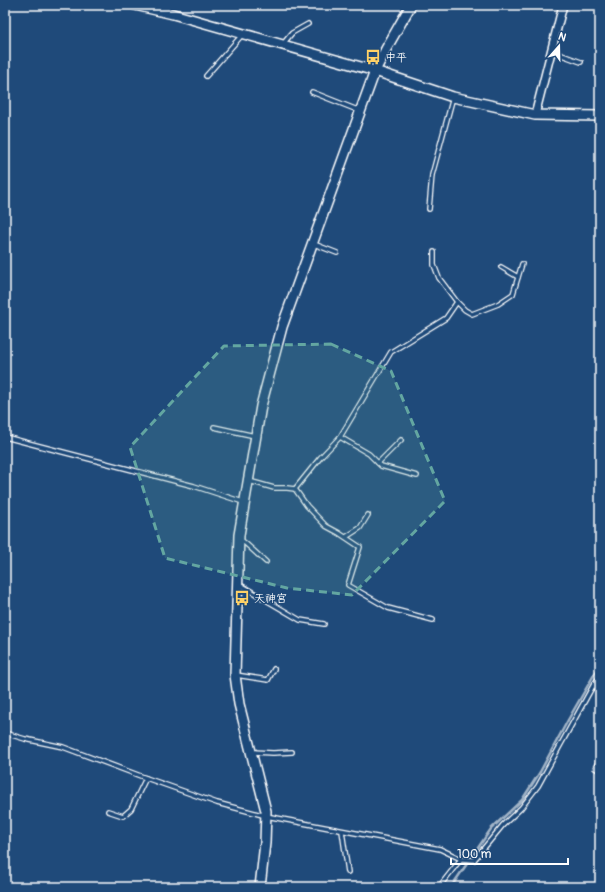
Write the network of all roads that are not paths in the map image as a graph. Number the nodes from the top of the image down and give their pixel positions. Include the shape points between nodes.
1 (135, 5) edge
2 (411, 5) edge
3 (563, 5) edge
4 (308, 24) dead end
5 (243, 34) junction
6 (282, 45) junction
7 (551, 51) junction
8 (581, 62) dead end
9 (375, 71) junction
10 (206, 76) dead end
11 (312, 92) dead end
12 (453, 97) junction
13 (360, 111) junction
14 (535, 115) junction
15 (600, 116) edge
16 (429, 209) dead end
17 (312, 244) junction
18 (434, 252) dead end
19 (337, 253) dead end
20 (522, 264) dead end
21 (501, 267) dead end
22 (518, 277) junction
23 (457, 302) junction
24 (214, 427) dead end
25 (255, 436) junction
26 (5, 437) edge
27 (340, 437) junction
28 (402, 440) dead end
29 (378, 463) junction
30 (417, 476) dead end
31 (248, 480) junction
32 (295, 489) junction
33 (244, 502) junction
34 (368, 515) dead end
35 (346, 538) junction
36 (239, 539) junction
37 (266, 562) dead end
38 (238, 584) junction
39 (433, 620) dead end
40 (324, 624) dead end
41 (274, 669) dead end
42 (235, 675) junction
43 (600, 676) edge
44 (594, 684) junction
45 (600, 693) edge
46 (5, 733) edge
47 (251, 752) junction
48 (292, 752) dead end
49 (600, 759) edge
50 (600, 771) edge
51 (146, 778) junction
52 (108, 811) dead end
53 (266, 816) junction
54 (342, 831) junction
55 (460, 859) junction
56 (348, 872) dead end
57 (260, 887) edge
58 (439, 887) edge

1 - 5 street
2 - 9 street
3 - 7 street
4 - 6 lane via 292,34
5 - 6 street
5 - 10 lane
6 - 9 street
7 - 8 lane
7 - 14 street
9 - 12 street
9 - 13 street
11 - 13 lane
12 - 14 street
12 - 16 lane via 432,176
13 - 17 street
14 - 15 street
17 - 19 lane
17 - 25 street via 282,327
18 - 23 lane via 434,265 439,278
20 - 22 lane
21 - 22 lane
22 - 23 lane via 513,294 498,304 472,314
23 - 27 lane via 446,318 391,352
24 - 25 lane
25 - 31 street
26 - 33 lane via 194,486
27 - 29 lane via 369,454
27 - 32 lane
28 - 29 lane
29 - 30 lane via 380,466
31 - 32 lane via 274,488
31 - 33 street
32 - 35 lane via 326,526
33 - 36 street
34 - 35 lane via 360,528
35 - 39 lane via 360,547 348,585 388,608
36 - 37 lane
36 - 38 street
38 - 40 lane via 300,620
38 - 42 street
41 - 42 lane via 268,680
42 - 47 street
43 - 44 lane
44 - 45 lane
44 - 55 lane via 538,786 474,860
46 - 51 lane via 63,747
47 - 48 lane
47 - 53 street
49 - 50 lane via 595,768
51 - 52 lane via 131,809 123,816
51 - 53 lane via 217,803
53 - 54 lane
53 - 57 street
54 - 55 lane via 440,849
54 - 56 lane
55 - 58 lane

